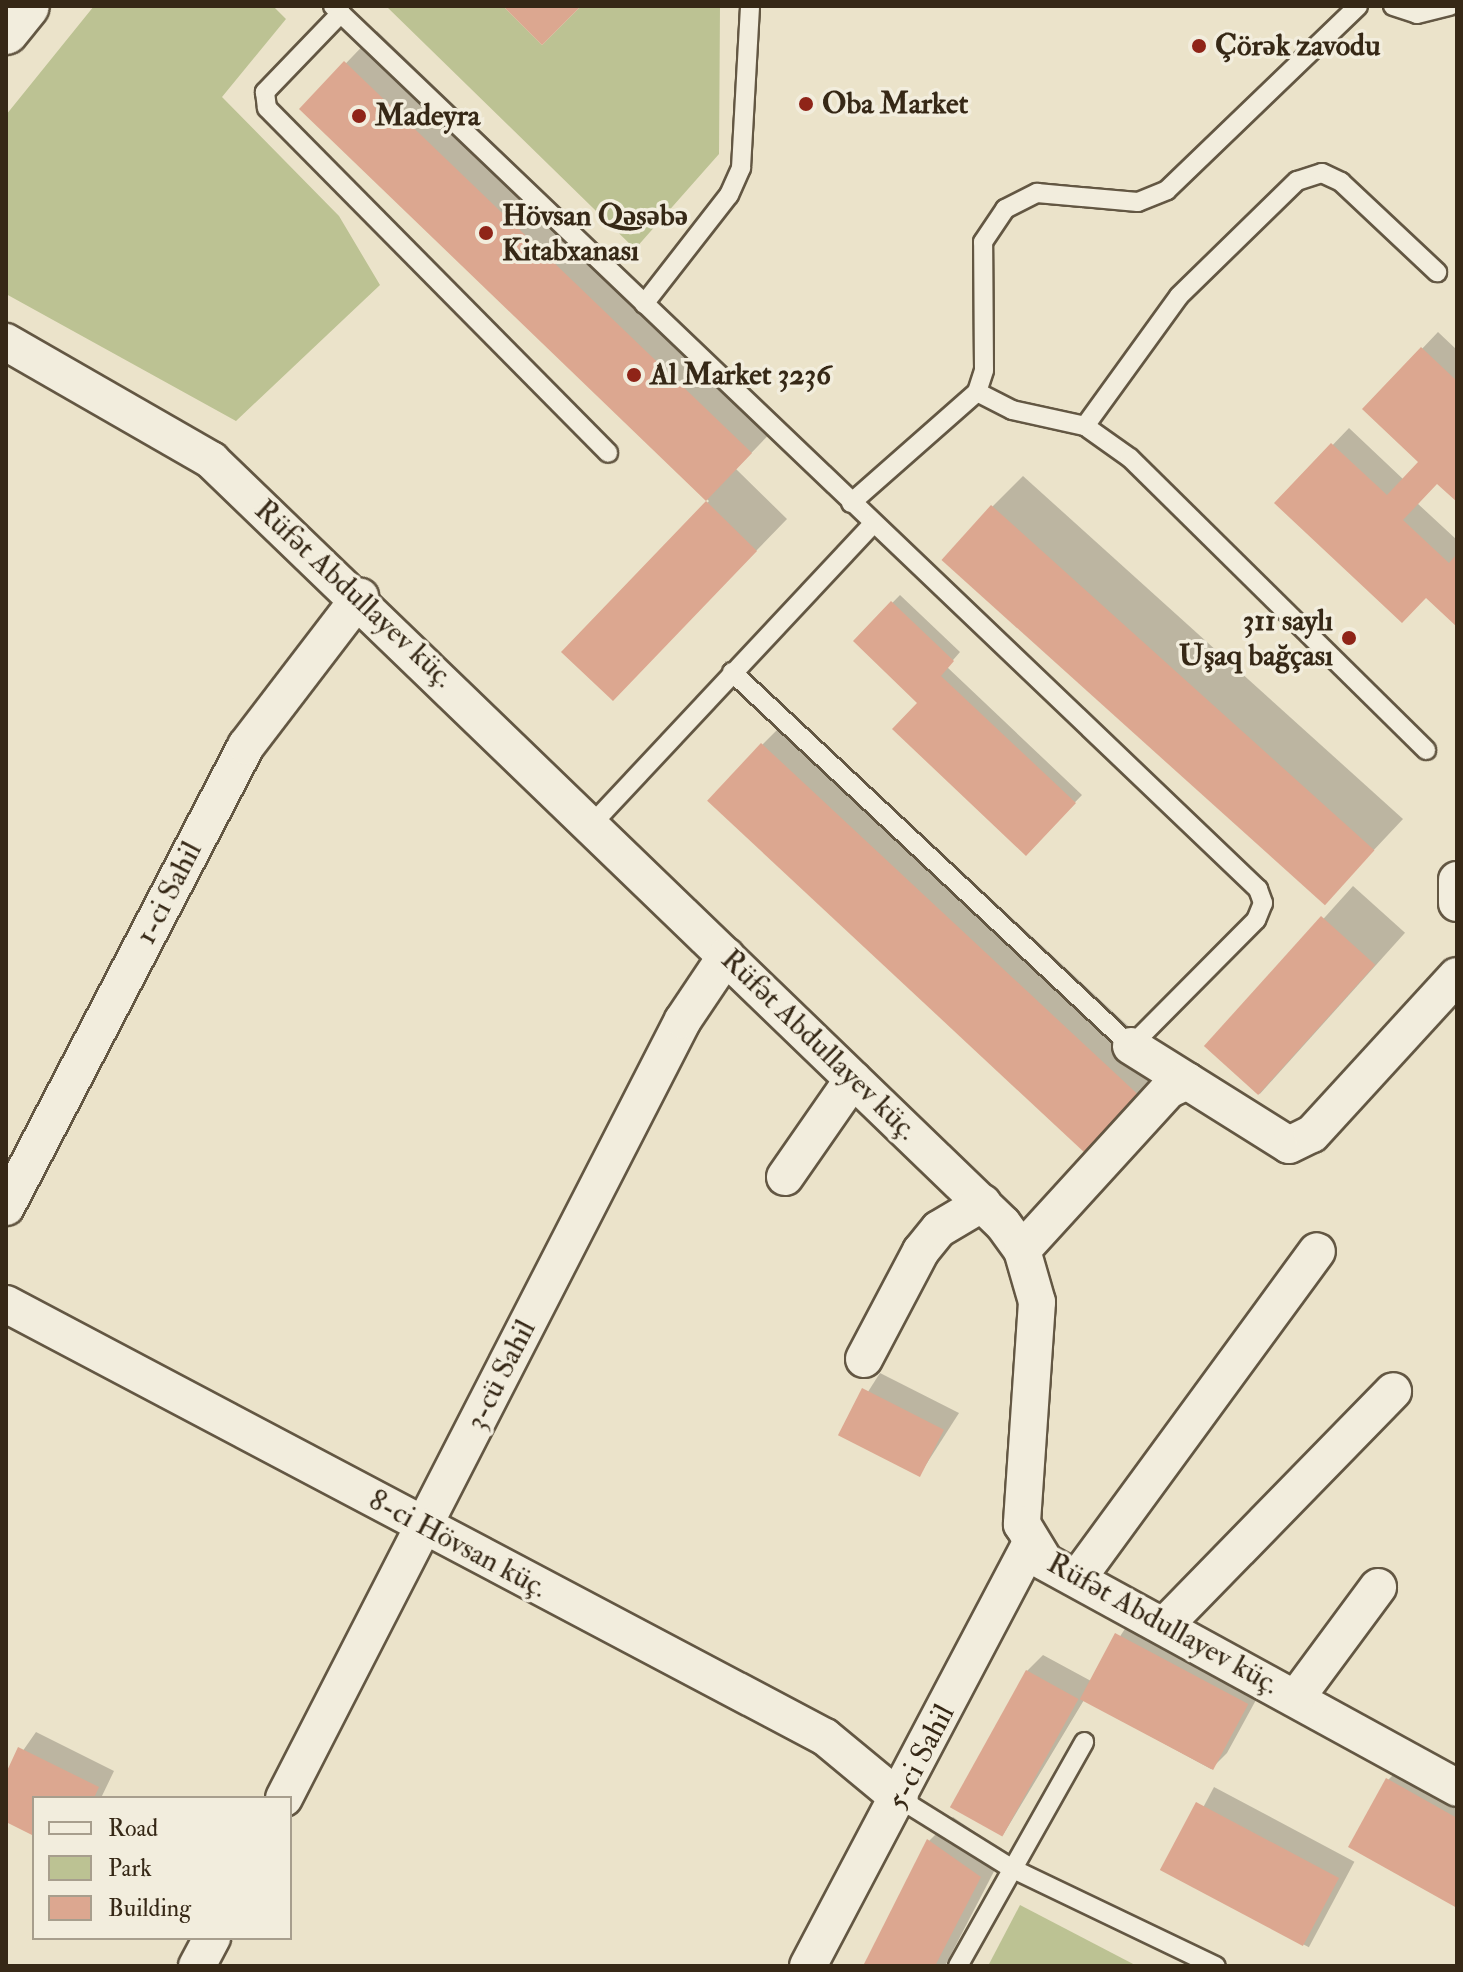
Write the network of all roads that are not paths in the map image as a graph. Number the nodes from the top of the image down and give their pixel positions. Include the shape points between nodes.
1 (750, 6) edge
2 (1358, 6) edge
3 (1393, 6) edge
4 (1450, 6) edge
5 (337, 10) edge
6 (1437, 272) dead end
7 (644, 304) junction
8 (6, 342) edge
9 (977, 392) junction
10 (1085, 426) junction
11 (608, 453) dead end
12 (851, 503) junction
13 (873, 524) junction
14 (360, 597) junction
15 (732, 672) junction
16 (1426, 750) dead end
17 (593, 823) junction
18 (1457, 880) edge
19 (1457, 903) edge
20 (726, 956) junction
21 (1457, 976) edge
22 (1131, 1046) junction
23 (853, 1079) junction
24 (1187, 1081) junction
25 (785, 1177) dead end
26 (983, 1203) junction
27 (6, 1207) edge
28 (1022, 1250) junction
29 (1317, 1251) dead end
30 (6, 1304) edge
31 (864, 1359) dead end
32 (1393, 1391) dead end
33 (423, 1526) junction
34 (1030, 1545) junction
35 (1077, 1579) junction
36 (1378, 1587) dead end
37 (1164, 1626) junction
38 (1296, 1698) junction
39 (1084, 1742) dead end
40 (1457, 1788) edge
41 (285, 1796) edge
42 (900, 1799) junction
43 (1011, 1868) junction
44 (211, 1940) edge
45 (197, 1966) edge
46 (808, 1966) edge
47 (958, 1966) edge
48 (1216, 1966) edge

1 - 7 lane via 741,168 729,195
2 - 9 lane via 1167,190 1138,202 1037,193 1005,209 983,242 984,370
3 - 4 lane via 1417,14
5 - 7 lane
5 - 11 lane via 265,92 267,108
6 - 10 lane via 1341,182 1322,173 1297,181 1179,296
7 - 12 lane
8 - 14 street, Rüfət Abdullayev küç. via 200,452
9 - 10 lane via 1012,410
9 - 12 lane
10 - 16 lane via 1130,458
12 - 13 lane
13 - 15 lane
13 - 22 lane via 1258,889 1263,903 1256,920
14 - 17 street, Rüfət Abdullayev küç.
14 - 27 street, 1-ci Sahil via 246,746
15 - 17 lane
15 - 22 lane
17 - 20 street, Rüfət Abdullayev küç.
18 - 19 street
20 - 23 street, Rüfət Abdullayev küç.
20 - 33 street, 3-cü Sahil via 683,1020
21 - 24 street via 1312,1134 1289,1145
22 - 24 street
23 - 25 street
23 - 26 street, Rüfət Abdullayev küç.
24 - 28 street via 1168,1090
26 - 28 street, Rüfət Abdullayev küç.
26 - 31 street via 939,1229 921,1251
28 - 34 street, Rüfət Abdullayev küç. via 1037,1302 1022,1497
29 - 35 street
30 - 33 street, 8-ci Hövsan küç.
32 - 37 street
33 - 41 street, 3-cü Sahil
33 - 42 street, 8-ci Hövsan küç. via 825,1737
34 - 35 street, Rüfət Abdullayev küç.
34 - 42 street, 5-ci Sahil
35 - 37 street, Rüfət Abdullayev küç.
36 - 38 street
37 - 38 street, Rüfət Abdullayev küç.
38 - 40 street, Rüfət Abdullayev küç.
39 - 43 lane
42 - 43 lane
42 - 46 street, 5-ci Sahil
43 - 47 lane
43 - 48 lane
44 - 45 street

